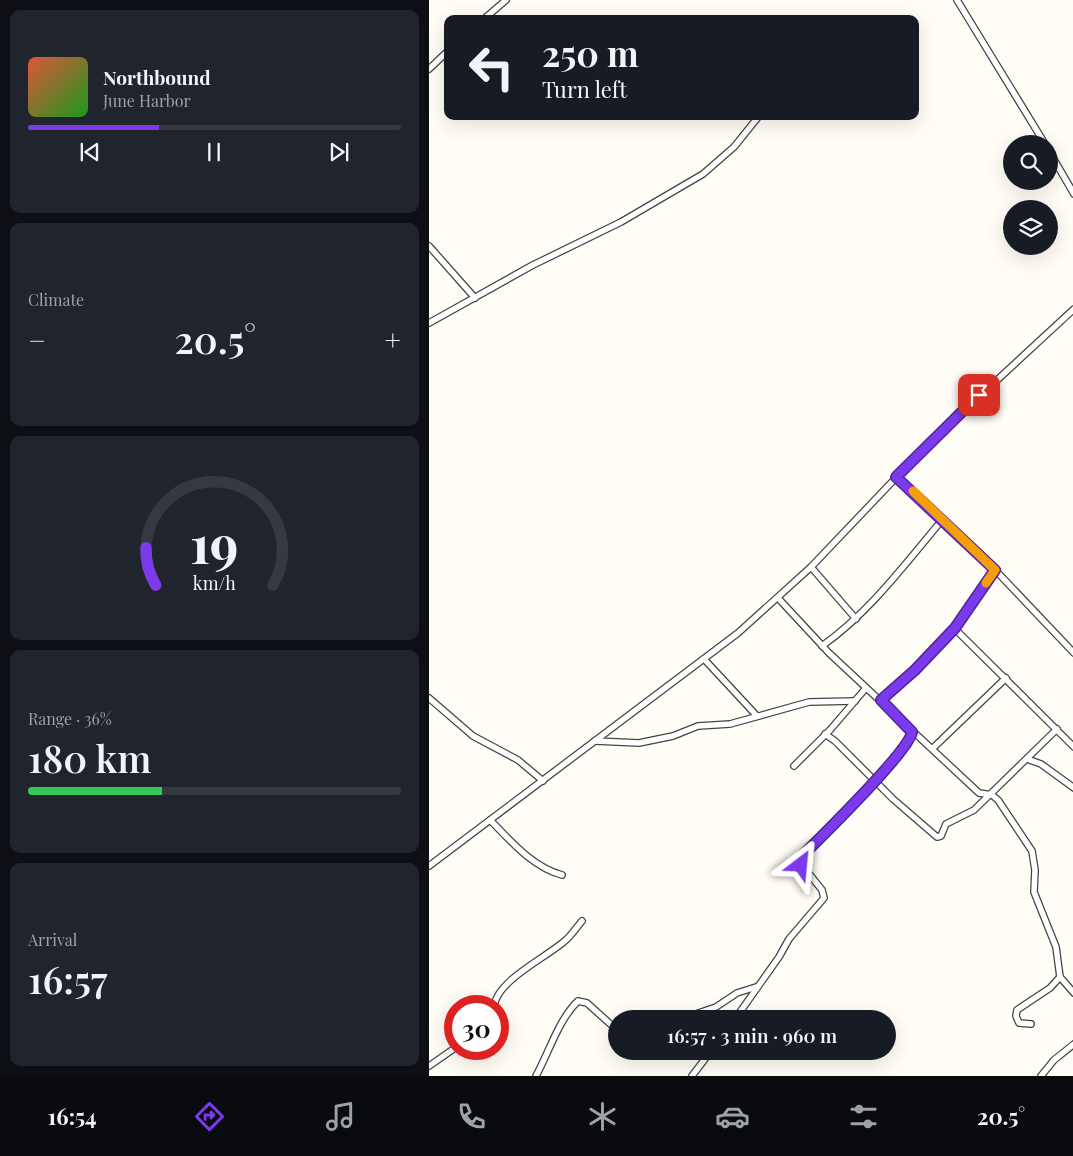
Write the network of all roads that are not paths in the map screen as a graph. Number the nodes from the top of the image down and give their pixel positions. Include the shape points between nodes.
1 (506, 0) edge
2 (957, 0) edge
3 (489, 15) edge
4 (444, 55) edge
5 (429, 69) edge
6 (756, 120) edge
7 (1040, 135) edge
8 (1058, 167) edge
9 (1073, 194) edge
10 (429, 246) edge
11 (475, 298) junction
12 (1073, 309) edge
13 (429, 323) edge
14 (896, 477) junction
15 (943, 519) junction
16 (811, 567) junction
17 (995, 570) junction
18 (777, 598) junction
19 (856, 619) junction
20 (955, 628) junction
21 (822, 646) junction
22 (1073, 653) edge
23 (704, 660) junction
24 (1006, 678) junction
25 (866, 688) junction
26 (429, 698) edge
27 (881, 700) junction
28 (855, 701) junction
29 (756, 715) junction
30 (1057, 730) junction
31 (912, 732) junction
32 (825, 734) junction
33 (595, 741) junction
34 (1073, 747) edge
35 (933, 748) junction
36 (1027, 759) junction
37 (793, 766) dead end
38 (875, 780) junction
39 (543, 781) junction
40 (1073, 788) edge
41 (989, 795) junction
42 (490, 820) junction
43 (429, 866) edge
44 (562, 874) dead end
45 (582, 921) dead end
46 (1060, 978) junction
47 (756, 987) junction
48 (1073, 993) edge
49 (499, 995) edge
50 (707, 1010) edge
51 (743, 1010) edge
52 (608, 1022) edge
53 (1031, 1024) dead end
54 (1073, 1044) edge
55 (444, 1056) edge
56 (704, 1060) edge
57 (429, 1066) edge
58 (537, 1076) edge
59 (692, 1076) edge
60 (1041, 1076) edge

1 - 3 street
2 - 7 street
4 - 5 street
6 - 11 street via 734,146 703,174 621,222
8 - 9 street
10 - 11 street
11 - 13 street
12 - 14 street
14 - 15 street
14 - 16 street
15 - 17 street
15 - 19 street
16 - 18 street
16 - 19 street
17 - 20 street
17 - 22 street
18 - 21 street
18 - 23 street
19 - 21 street
20 - 24 street
20 - 27 street
21 - 25 street
23 - 29 street
23 - 33 street
24 - 30 street
24 - 35 street
25 - 27 street
25 - 28 street
26 - 39 street via 473,736 518,760
27 - 31 street
28 - 29 street via 809,702 771,714
28 - 32 street
29 - 33 street via 730,724 698,726 673,736 639,743
30 - 34 street
30 - 36 street
31 - 35 street
31 - 38 street via 908,744
32 - 37 street
32 - 38 street
33 - 39 street
35 - 41 street via 979,793
36 - 40 street via 1041,764
36 - 41 street
38 - 41 street via 937,837 950,821 974,810
38 - 47 street via 802,856 801,865 822,890 824,898 789,939
39 - 42 street
41 - 46 street via 998,800 1033,851 1034,892 1056,947
42 - 43 street
42 - 44 street via 524,854 545,868
45 - 49 street via 568,938 526,969
46 - 48 street
46 - 53 street via 1017,1010 1019,1023
47 - 50 street via 737,993
47 - 51 street
52 - 58 street via 587,1003 579,1001 563,1019
54 - 60 street
55 - 57 street
56 - 59 street

